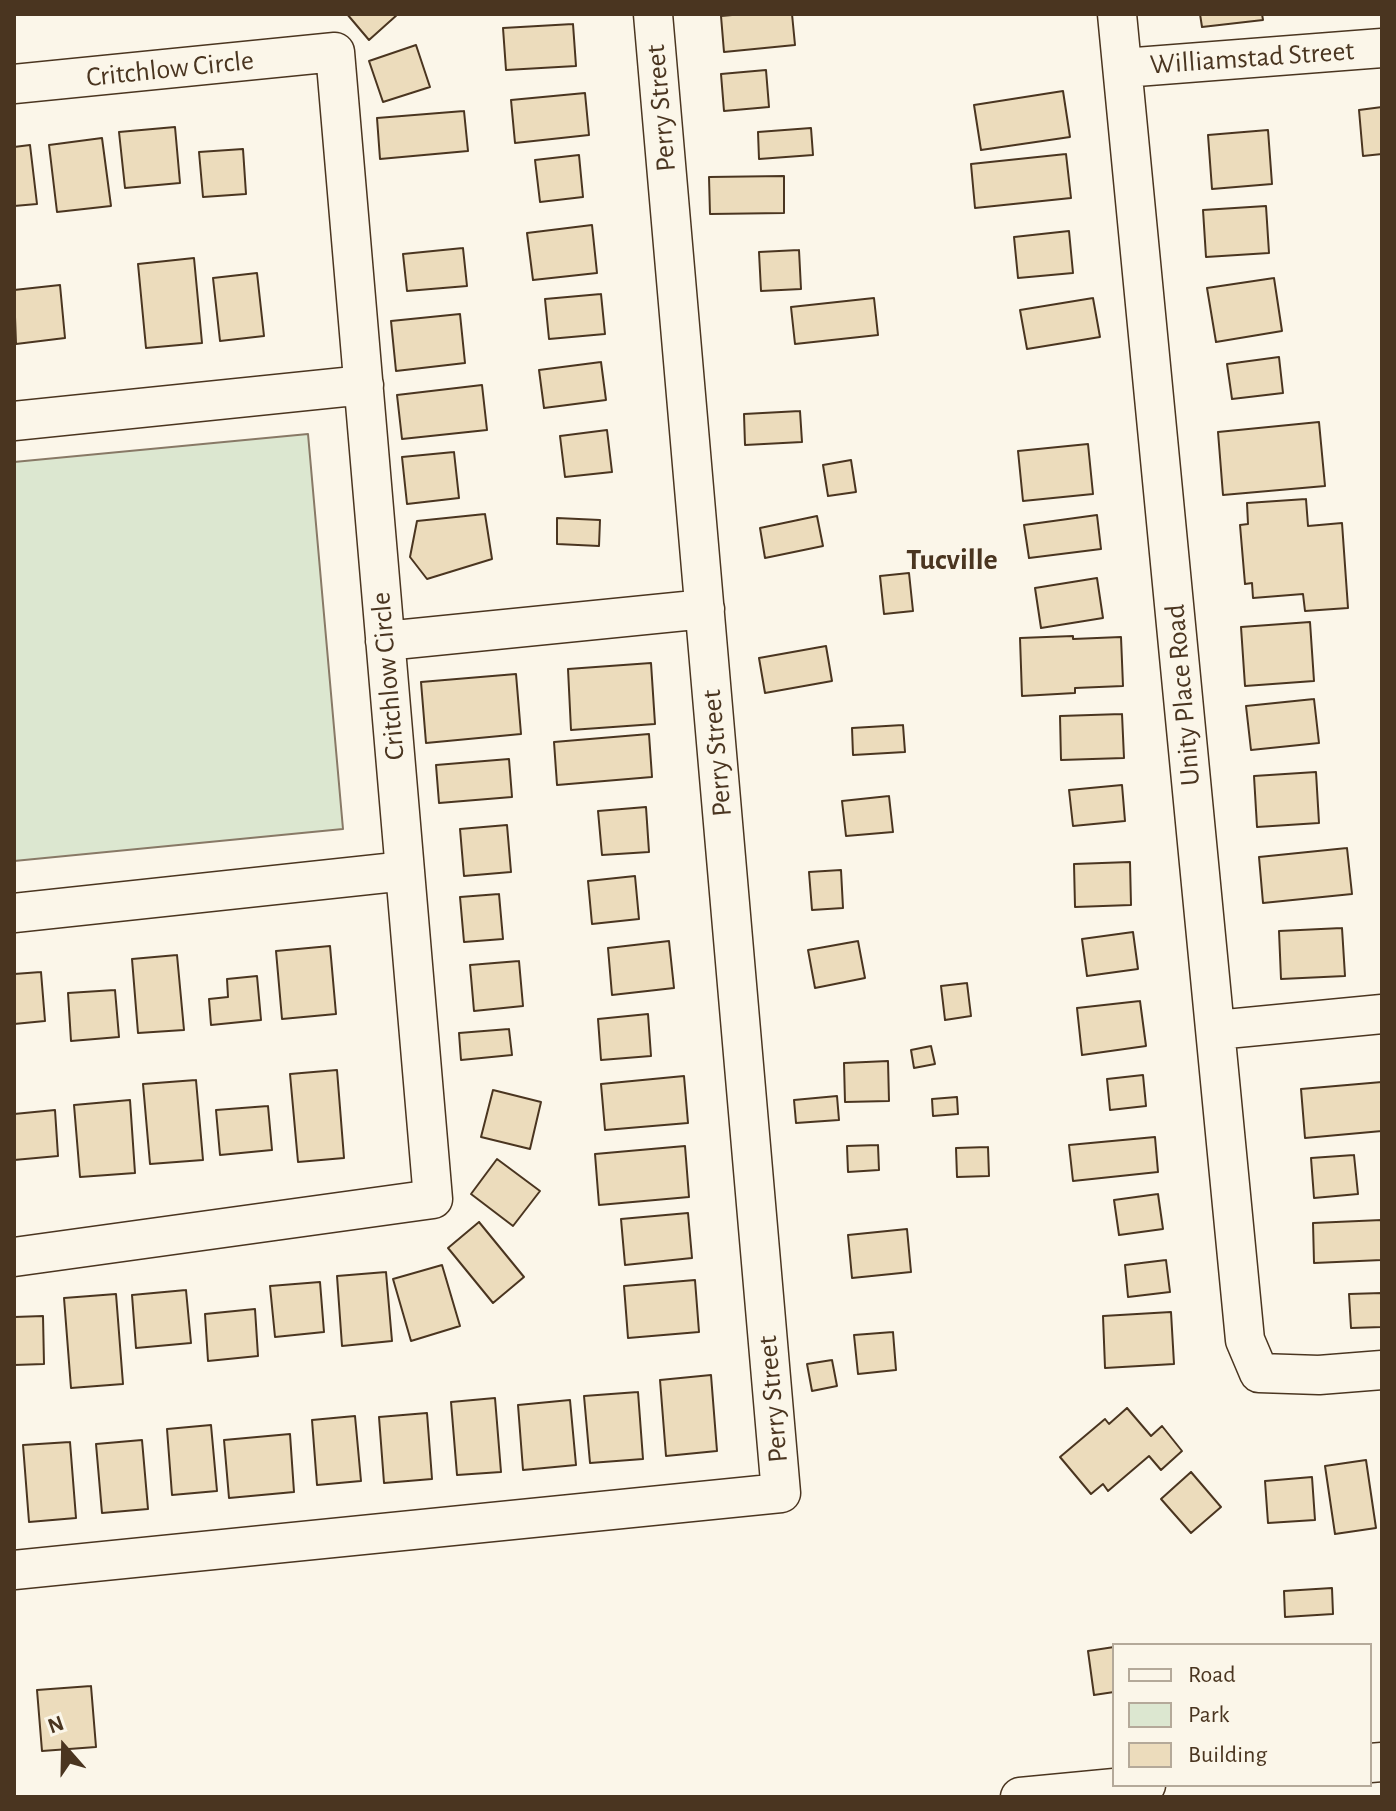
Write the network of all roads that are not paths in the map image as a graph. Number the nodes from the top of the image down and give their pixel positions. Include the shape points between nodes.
1 (653, 14) edge
2 (1117, 14) edge
3 (1382, 48) edge
4 (1123, 68) junction
5 (14, 84) edge
6 (364, 385) junction
7 (14, 421) edge
8 (705, 609) junction
9 (385, 641) junction
10 (405, 871) junction
11 (14, 913) edge
12 (1382, 1014) edge
13 (1216, 1030) junction
14 (14, 1257) edge
15 (1382, 1370) edge
16 (14, 1570) edge
17 (1125, 1787) edge
18 (1020, 1797) edge

1 - 8 street, Perry Street
2 - 4 street, Unity Place Road
3 - 4 street, Williamstad Street
4 - 13 street, Unity Place Road
5 - 6 street, Critchlow Circle via 335,52
6 - 7 street
6 - 9 street, Critchlow Circle
8 - 9 street
8 - 16 street, Perry Street via 781,1493
9 - 10 street, Critchlow Circle
10 - 11 street
10 - 14 street, Critchlow Circle via 433,1199
12 - 13 street
13 - 15 street, Unity Place Road via 1245,1340 1259,1373
17 - 18 street

